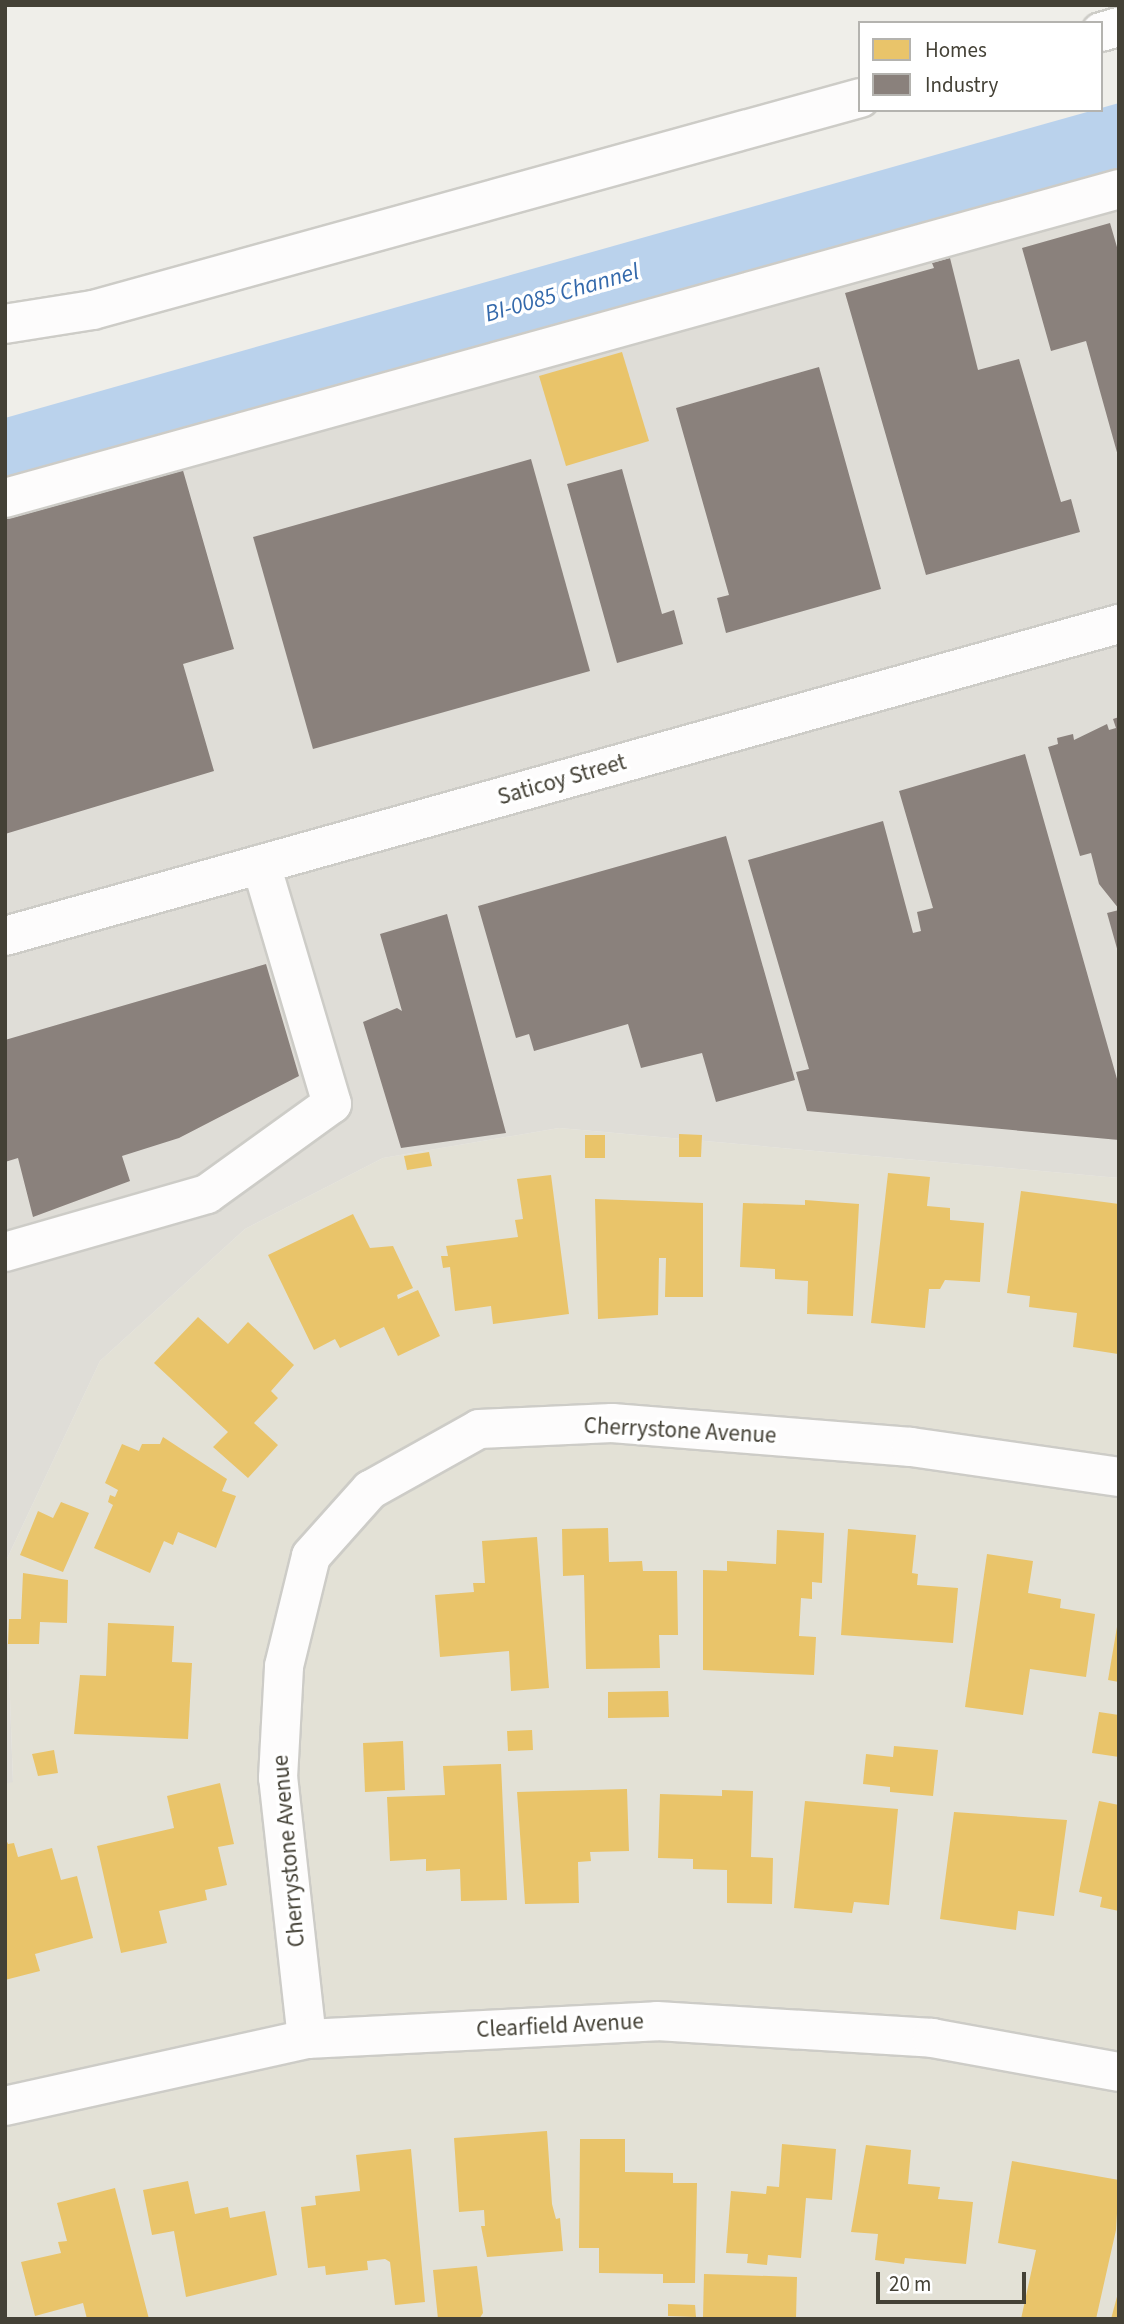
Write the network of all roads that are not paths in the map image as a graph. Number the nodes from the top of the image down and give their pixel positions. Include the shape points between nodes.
1 (858, 99) edge
2 (1119, 189) edge
3 (5, 324) edge
4 (5, 498) edge
5 (1119, 624) edge
6 (261, 864) junction
7 (5, 936) edge
8 (5, 1252) edge
9 (1119, 1477) edge
10 (307, 2039) junction
11 (1119, 2072) edge
12 (5, 2106) edge

1 - 3 street via 93,310
2 - 4 street
5 - 6 street, Saticoy Street
6 - 7 street, Saticoy Street
6 - 8 street via 332,1104 206,1194
9 - 10 street, Cherrystone Avenue via 911,1447 612,1423 479,1429 370,1490 311,1556 284,1666 278,1778
10 - 11 street, Clearfield Avenue via 657,2021 932,2038
10 - 12 street, Clearfield Avenue

